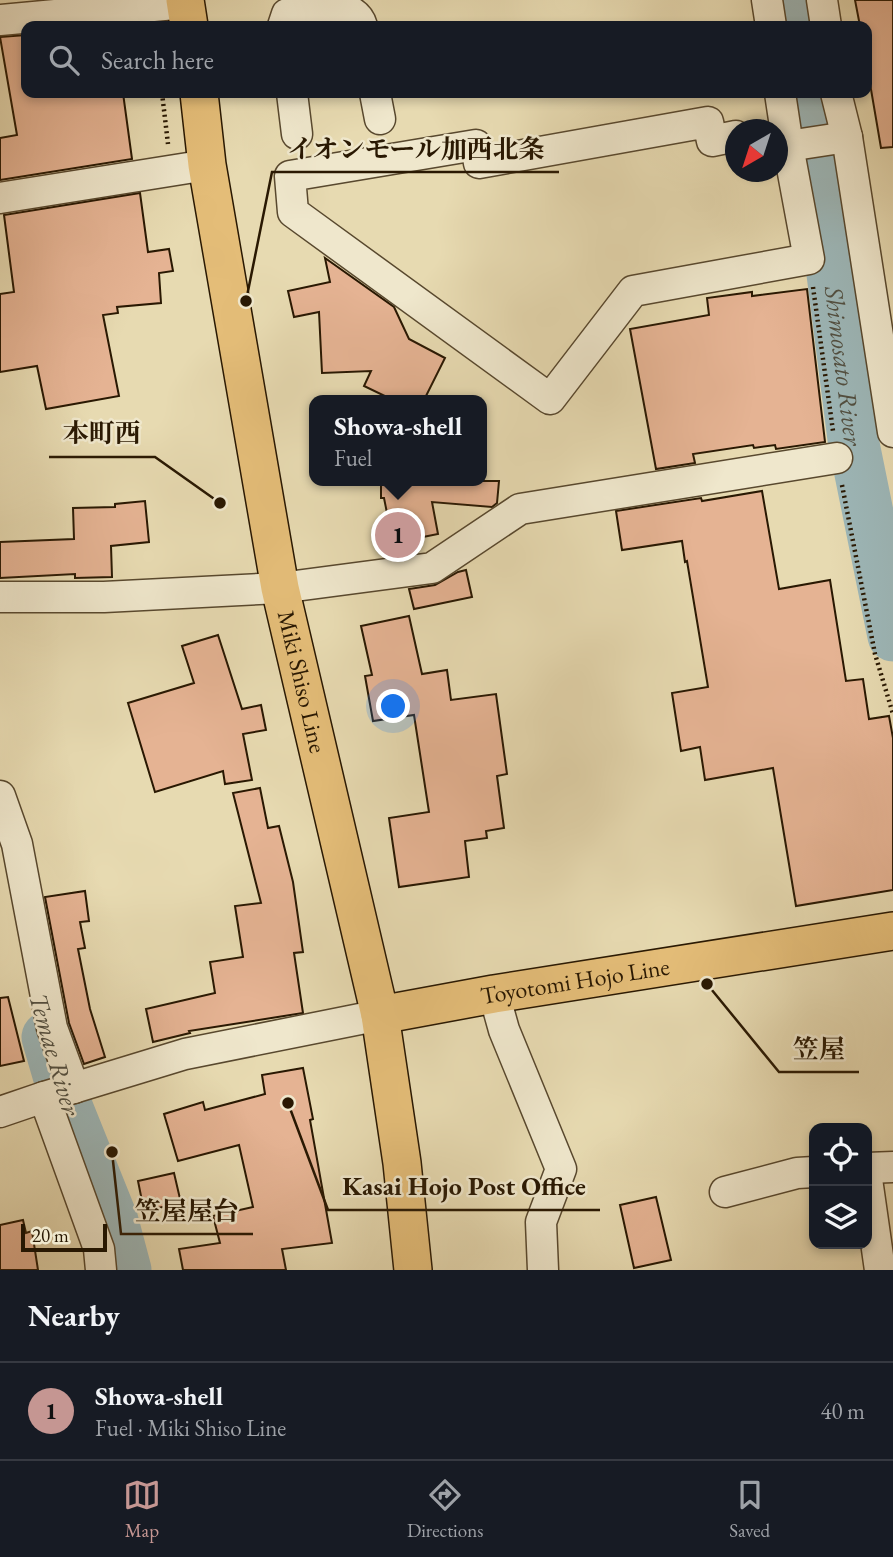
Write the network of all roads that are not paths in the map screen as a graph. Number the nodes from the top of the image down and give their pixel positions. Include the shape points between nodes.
1 (767, 0) edge
2 (822, 0) edge
3 (187, 10) edge
4 (0, 20) edge
5 (285, 21) edge
6 (361, 21) edge
7 (770, 21) edge
8 (825, 21) edge
9 (199, 98) edge
10 (293, 98) edge
11 (780, 98) edge
12 (837, 98) edge
13 (782, 119) edge
14 (297, 134) dead end
15 (788, 135) edge
16 (847, 137) junction
17 (725, 138) edge
18 (788, 158) edge
19 (206, 165) junction
20 (0, 198) edge
21 (893, 432) edge
22 (837, 458) dead end
23 (280, 589) junction
24 (0, 597) edge
25 (0, 796) edge
26 (893, 931) edge
27 (495, 994) junction
28 (380, 1015) junction
29 (74, 1088) junction
30 (44, 1097) junction
31 (0, 1112) edge
32 (893, 1167) edge
33 (872, 1168) edge
34 (809, 1173) edge
35 (868, 1186) edge
36 (724, 1192) dead end
37 (101, 1270) edge
38 (413, 1270) edge
39 (543, 1270) edge
40 (880, 1270) edge

1 - 7 street
2 - 8 street
3 - 4 street
5 - 6 street via 288,14 341,1
9 - 19 main road, Miki Shiso Line
10 - 14 street
11 - 13 street
12 - 16 street
15 - 16 street
16 - 21 street
17 - 18 street via 712,141 708,122 480,163 476,145 290,176 293,212 550,399 632,291 810,259
19 - 20 street
19 - 23 main road, Miki Shiso Line
22 - 23 street via 520,509 432,568
23 - 24 street
23 - 28 main road, Miki Shiso Line
25 - 29 street via 17,844 52,1028
26 - 27 main road, Toyotomi Hojo Line
27 - 28 main road, Toyotomi Hojo Line
27 - 39 street via 504,1030 561,1169 541,1222
28 - 29 street via 185,1054
28 - 38 main road, Miki Shiso Line
29 - 30 street
30 - 31 street
30 - 37 street via 99,1249
32 - 33 street
34 - 36 street
35 - 40 street

